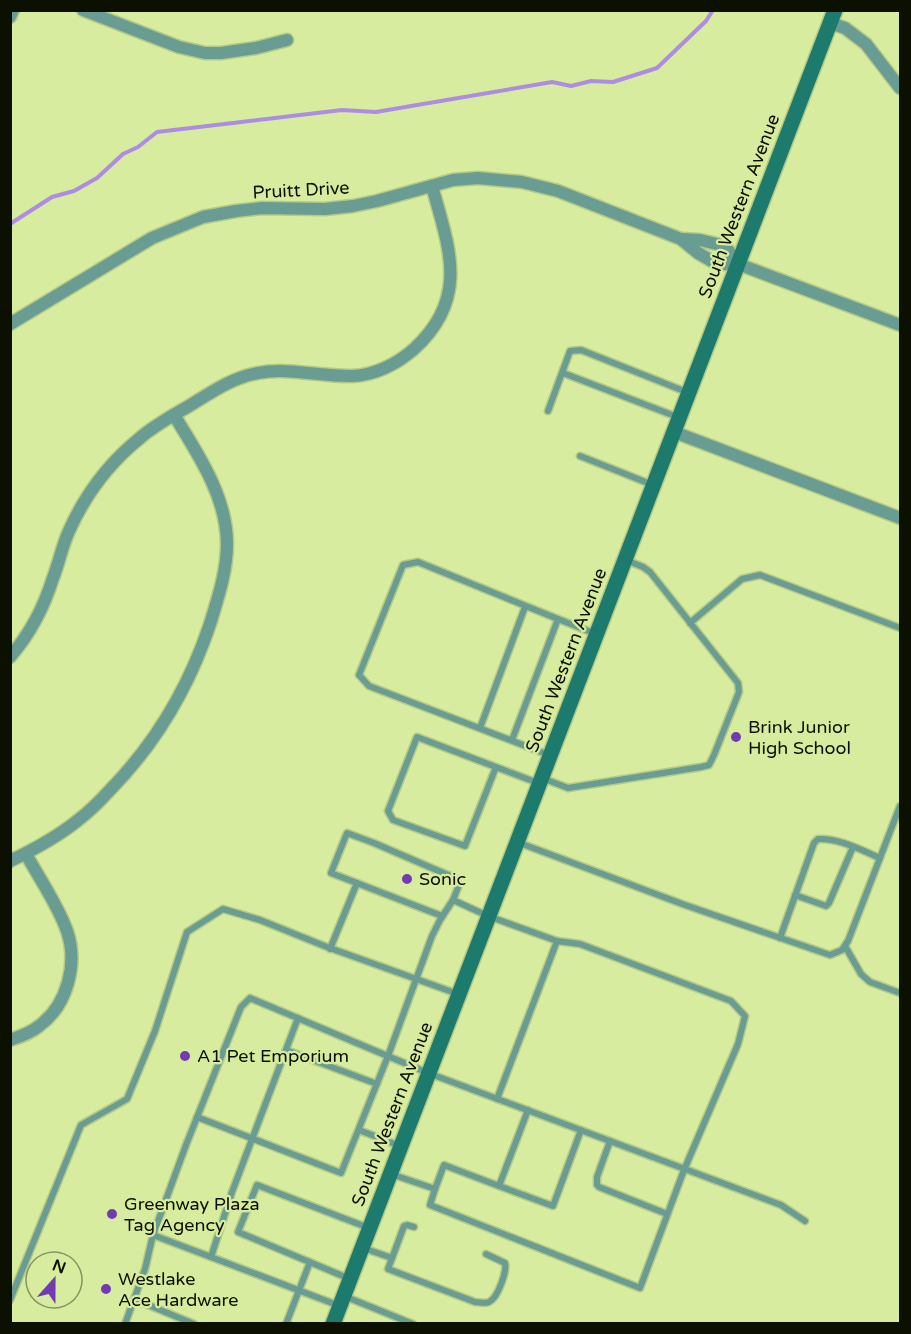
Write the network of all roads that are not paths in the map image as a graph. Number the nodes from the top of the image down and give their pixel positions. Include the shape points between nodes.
1 (13, 10) edge
2 (82, 10) edge
3 (10, 17) edge
4 (832, 17) edge
5 (287, 40) dead end
6 (900, 88) edge
7 (432, 186) junction
8 (738, 264) junction
9 (10, 324) edge
10 (900, 325) edge
11 (563, 373) junction
12 (689, 393) junction
13 (548, 411) dead end
14 (174, 415) junction
15 (677, 425) junction
16 (580, 456) dead end
17 (654, 485) junction
18 (900, 518) edge
19 (626, 559) junction
20 (525, 607) junction
21 (558, 619) junction
22 (690, 623) junction
23 (900, 628) edge
24 (596, 634) junction
25 (10, 657) edge
26 (480, 728) junction
27 (512, 740) junction
28 (550, 755) junction
29 (496, 767) junction
30 (540, 780) junction
31 (900, 806) edge
32 (516, 842) junction
33 (852, 847) junction
34 (26, 854) junction
35 (880, 858) junction
36 (10, 861) edge
37 (357, 883) junction
38 (795, 895) junction
39 (453, 900) junction
40 (442, 916) junction
41 (488, 916) junction
42 (780, 938) junction
43 (557, 941) junction
44 (845, 946) junction
45 (330, 949) junction
46 (415, 979) junction
47 (900, 993) edge
48 (459, 994) junction
49 (298, 1018) junction
50 (10, 1040) edge
51 (286, 1050) junction
52 (388, 1056) junction
53 (428, 1073) junction
54 (377, 1084) junction
55 (497, 1099) junction
56 (528, 1110) junction
57 (197, 1117) junction
58 (359, 1130) junction
59 (581, 1130) junction
60 (252, 1139) junction
61 (610, 1141) junction
62 (401, 1146) junction
63 (684, 1170) junction
64 (390, 1173) junction
65 (499, 1186) junction
66 (435, 1189) junction
67 (667, 1214) junction
68 (806, 1221) dead end
69 (414, 1227) dead end
70 (369, 1228) junction
71 (153, 1235) junction
72 (362, 1247) junction
73 (486, 1254) dead end
74 (211, 1257) junction
75 (392, 1258) junction
76 (310, 1262) junction
77 (350, 1279) junction
78 (298, 1290) junction
79 (134, 1299) junction
80 (10, 1300) edge
81 (342, 1301) junction
82 (125, 1323) edge
83 (194, 1323) edge
84 (285, 1323) edge
85 (333, 1323) edge
86 (413, 1323) edge

1 - 3 street
2 - 5 street via 205,53 256,48
4 - 6 street via 866,44
4 - 8 main road, South Western Avenue
7 - 8 street, Pruitt Drive via 478,178 539,186 681,239 726,246
7 - 9 street, Pruitt Drive via 353,206 262,208 195,220 152,238
7 - 14 street via 450,254 448,296 437,322 405,357 364,375 257,373 227,384
8 - 10 street
8 - 12 main road, South Western Avenue
11 - 12 lane via 570,351 581,350
11 - 13 lane
11 - 15 lane
12 - 15 main road, South Western Avenue
14 - 25 street via 140,437 88,495 68,532 32,628
14 - 34 street via 216,491 223,516 227,543 220,593 179,698 145,750 77,821
15 - 17 main road, South Western Avenue
15 - 18 street
16 - 17 lane
17 - 19 main road, South Western Avenue
19 - 22 lane via 650,572
19 - 24 main road, South Western Avenue
20 - 21 lane
20 - 26 lane
20 - 26 lane via 418,562 403,565 359,675 369,686
21 - 24 lane
21 - 27 lane
22 - 23 lane via 742,579 760,575
22 - 30 lane via 738,683 739,692 709,765 568,788
24 - 28 main road, South Western Avenue
26 - 27 lane
27 - 28 lane
28 - 30 main road, South Western Avenue
29 - 29 lane via 417,737 388,811 393,820 465,846
29 - 30 lane
30 - 32 main road, South Western Avenue
31 - 35 lane
32 - 41 main road, South Western Avenue
32 - 42 lane
33 - 35 lane
33 - 38 lane via 818,839
33 - 38 lane via 826,906
34 - 36 street
34 - 50 street via 62,917 72,963 65,991 51,1015 30,1032
35 - 44 lane
37 - 39 lane via 330,873 347,833 455,878 459,885
37 - 40 lane
37 - 45 lane
38 - 42 lane
39 - 40 lane
39 - 41 lane
40 - 46 lane
41 - 43 lane
41 - 48 main road, South Western Avenue
42 - 44 lane via 830,955
43 - 55 lane
43 - 63 lane via 580,944 731,1001 745,1016 738,1044
44 - 47 lane via 870,982
45 - 46 lane
45 - 80 lane via 223,909 187,932 155,1031 127,1099 81,1125
46 - 48 lane
46 - 52 lane
48 - 53 main road, South Western Avenue
49 - 51 lane
49 - 52 lane
49 - 57 lane via 250,998 241,1006
51 - 54 lane
51 - 60 lane
52 - 53 lane
52 - 54 lane
53 - 55 lane
53 - 62 main road, South Western Avenue
54 - 58 lane
55 - 56 lane
56 - 59 lane
56 - 65 lane
57 - 60 lane
57 - 71 lane
58 - 60 lane via 341,1173
58 - 62 lane
59 - 61 lane
59 - 65 lane via 554,1206
60 - 74 lane
61 - 63 lane
61 - 67 lane via 597,1185
62 - 64 main road, South Western Avenue
63 - 67 lane
63 - 68 lane via 781,1205
64 - 66 lane
64 - 70 main road, South Western Avenue
65 - 66 lane via 444,1165
66 - 67 lane via 430,1205 640,1288
69 - 75 lane via 404,1226
70 - 72 main road, South Western Avenue
70 - 76 lane via 257,1185 238,1232
71 - 74 lane
71 - 79 lane
72 - 75 lane
72 - 77 main road, South Western Avenue
73 - 75 lane via 505,1263 506,1268 496,1296 483,1303 388,1269
74 - 78 lane
76 - 77 lane
76 - 78 lane
77 - 81 main road, South Western Avenue
78 - 81 lane
78 - 84 lane
79 - 82 lane
79 - 83 lane
81 - 85 main road, South Western Avenue
81 - 86 lane

